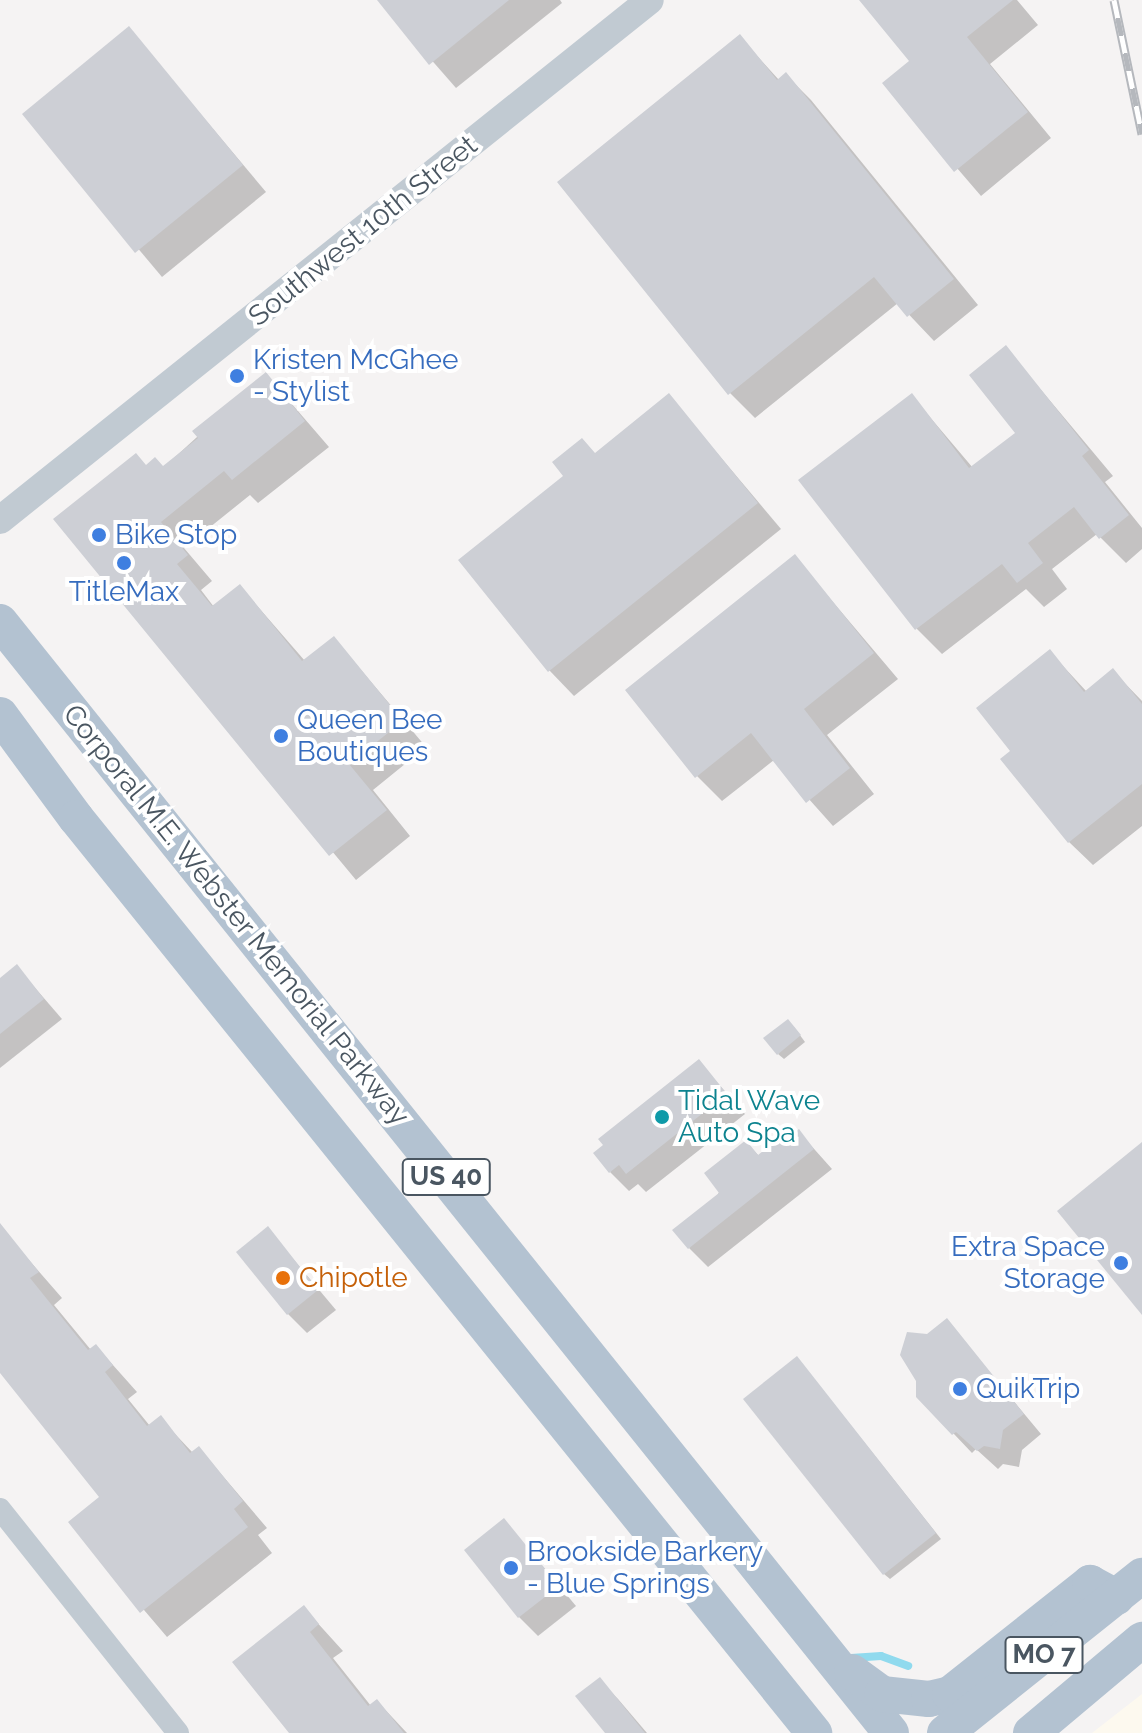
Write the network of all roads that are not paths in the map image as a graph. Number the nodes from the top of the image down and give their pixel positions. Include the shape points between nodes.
1 (650, 0) edge
2 (0, 520) edge
3 (0, 622) edge
4 (0, 715) edge
5 (0, 1509) edge
6 (1129, 1587) edge
7 (1142, 1640) edge
8 (821, 1644) junction
9 (782, 1693) junction
10 (178, 1733) edge
11 (793, 1733) edge
12 (814, 1733) edge
13 (891, 1733) edge
14 (945, 1733) edge
15 (1031, 1733) edge

1 - 2 street, Southwest 10th Street
3 - 8 main road, Corporal M.E. Webster Memorial Parkway / US 40
4 - 9 main road, US 40 via 76,818
5 - 10 street
6 - 8 main road via 1090,1583 950,1694 929,1699 882,1694
6 - 14 main road, MO 7
7 - 15 main road, MO 7
8 - 13 main road, Corporal M.E. Webster Memorial Parkway / US 40
9 - 11 main road
9 - 12 main road, US 40

